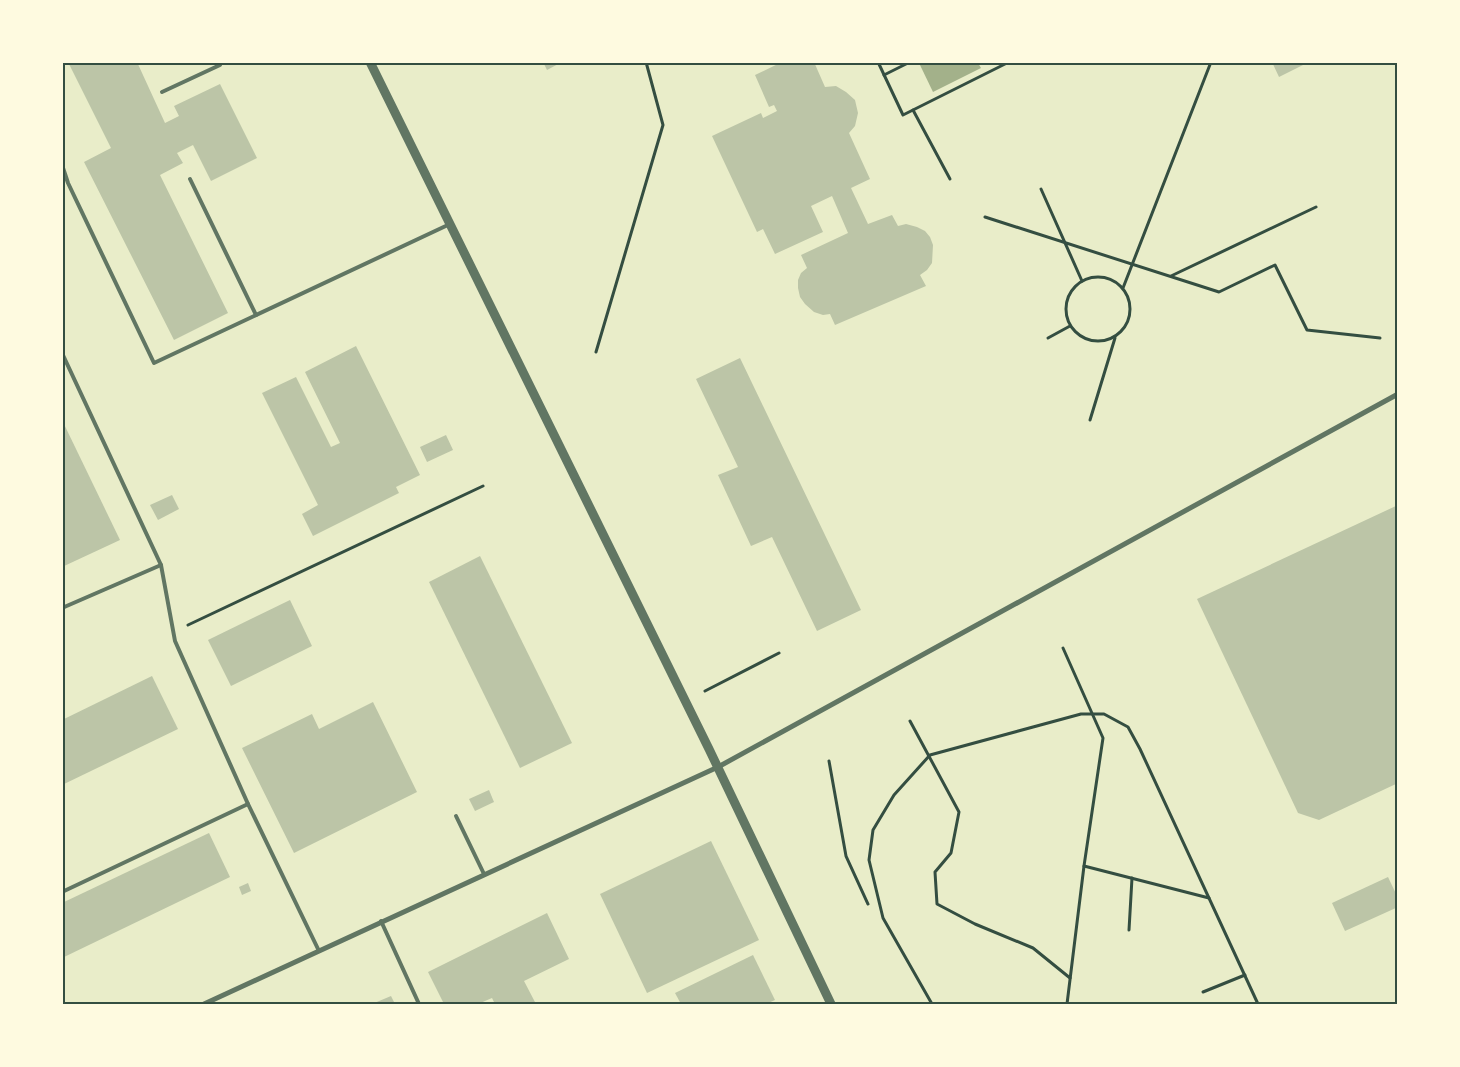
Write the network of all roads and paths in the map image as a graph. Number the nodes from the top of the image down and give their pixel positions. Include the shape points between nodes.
1 (370, 62) edge
2 (646, 62) edge
3 (878, 62) edge
4 (910, 62) edge
5 (1009, 62) edge
6 (1211, 62) edge
7 (222, 63) edge
8 (884, 75) junction
9 (162, 92) dead end
10 (913, 110) junction
11 (62, 165) edge
12 (190, 179) dead end
13 (950, 179) dead end
14 (1041, 189) dead end
15 (1316, 207) dead end
16 (985, 217) dead end
17 (450, 224) junction
18 (1065, 243) junction
19 (1132, 264) junction
20 (1171, 276) junction
21 (1082, 280) junction
22 (1123, 288) junction
23 (256, 315) junction
24 (1070, 326) junction
25 (1116, 337) junction
26 (1048, 338) dead end
27 (1380, 338) dead end
28 (596, 352) dead end
29 (62, 353) edge
30 (1398, 394) edge
31 (1090, 420) dead end
32 (483, 486) dead end
33 (161, 565) junction
34 (62, 608) edge
35 (173, 632) junction
36 (1063, 648) dead end
37 (779, 653) dead end
38 (705, 691) dead end
39 (910, 721) dead end
40 (829, 761) dead end
41 (718, 767) junction
42 (248, 804) junction
43 (456, 816) dead end
44 (1084, 866) junction
45 (484, 874) junction
46 (1132, 878) junction
47 (62, 892) edge
48 (1209, 898) junction
49 (868, 904) dead end
50 (381, 922) junction
51 (1129, 930) dead end
52 (319, 951) junction
53 (1245, 975) junction
54 (1070, 978) junction
55 (1203, 992) dead end
56 (204, 1004) edge
57 (419, 1004) edge
58 (831, 1004) edge
59 (932, 1004) edge
60 (1067, 1004) edge
61 (1258, 1004) edge

1 - 17 street
2 - 28 path via 663,125
3 - 8 path
4 - 8 path
5 - 10 path
6 - 19 path
7 - 9 lane
8 - 10 path via 902,115
10 - 13 path
11 - 23 lane via 154,363
12 - 23 lane
14 - 18 path
15 - 20 path
16 - 18 path
17 - 23 lane
17 - 41 street
18 - 19 path
18 - 21 path
19 - 20 path
19 - 22 path
20 - 27 path via 1220,292 1275,265 1307,330
21 - 22 path via 1104,277
21 - 24 path via 1073,288 1065,307
22 - 25 path via 1128,298 1129,320
24 - 25 path via 1086,340 1106,341
24 - 26 path
25 - 31 path
29 - 33 lane
30 - 41 street
32 - 35 path
33 - 34 lane
33 - 35 lane
35 - 42 lane
36 - 44 path via 1103,738
37 - 38 path
39 - 54 path via 959,812 951,853 935,872 937,904 1033,948
40 - 49 path via 846,856
41 - 45 street
41 - 58 street
42 - 47 lane
42 - 52 lane
43 - 45 lane
44 - 46 path
44 - 54 path
45 - 50 street
46 - 48 path
46 - 51 path
48 - 53 path
48 - 59 path via 1128,727 1104,714 1081,714 930,755 894,795 881,816 873,830 869,860 883,918
50 - 52 street
50 - 57 lane
52 - 56 street
53 - 55 path
53 - 61 path
54 - 60 path

